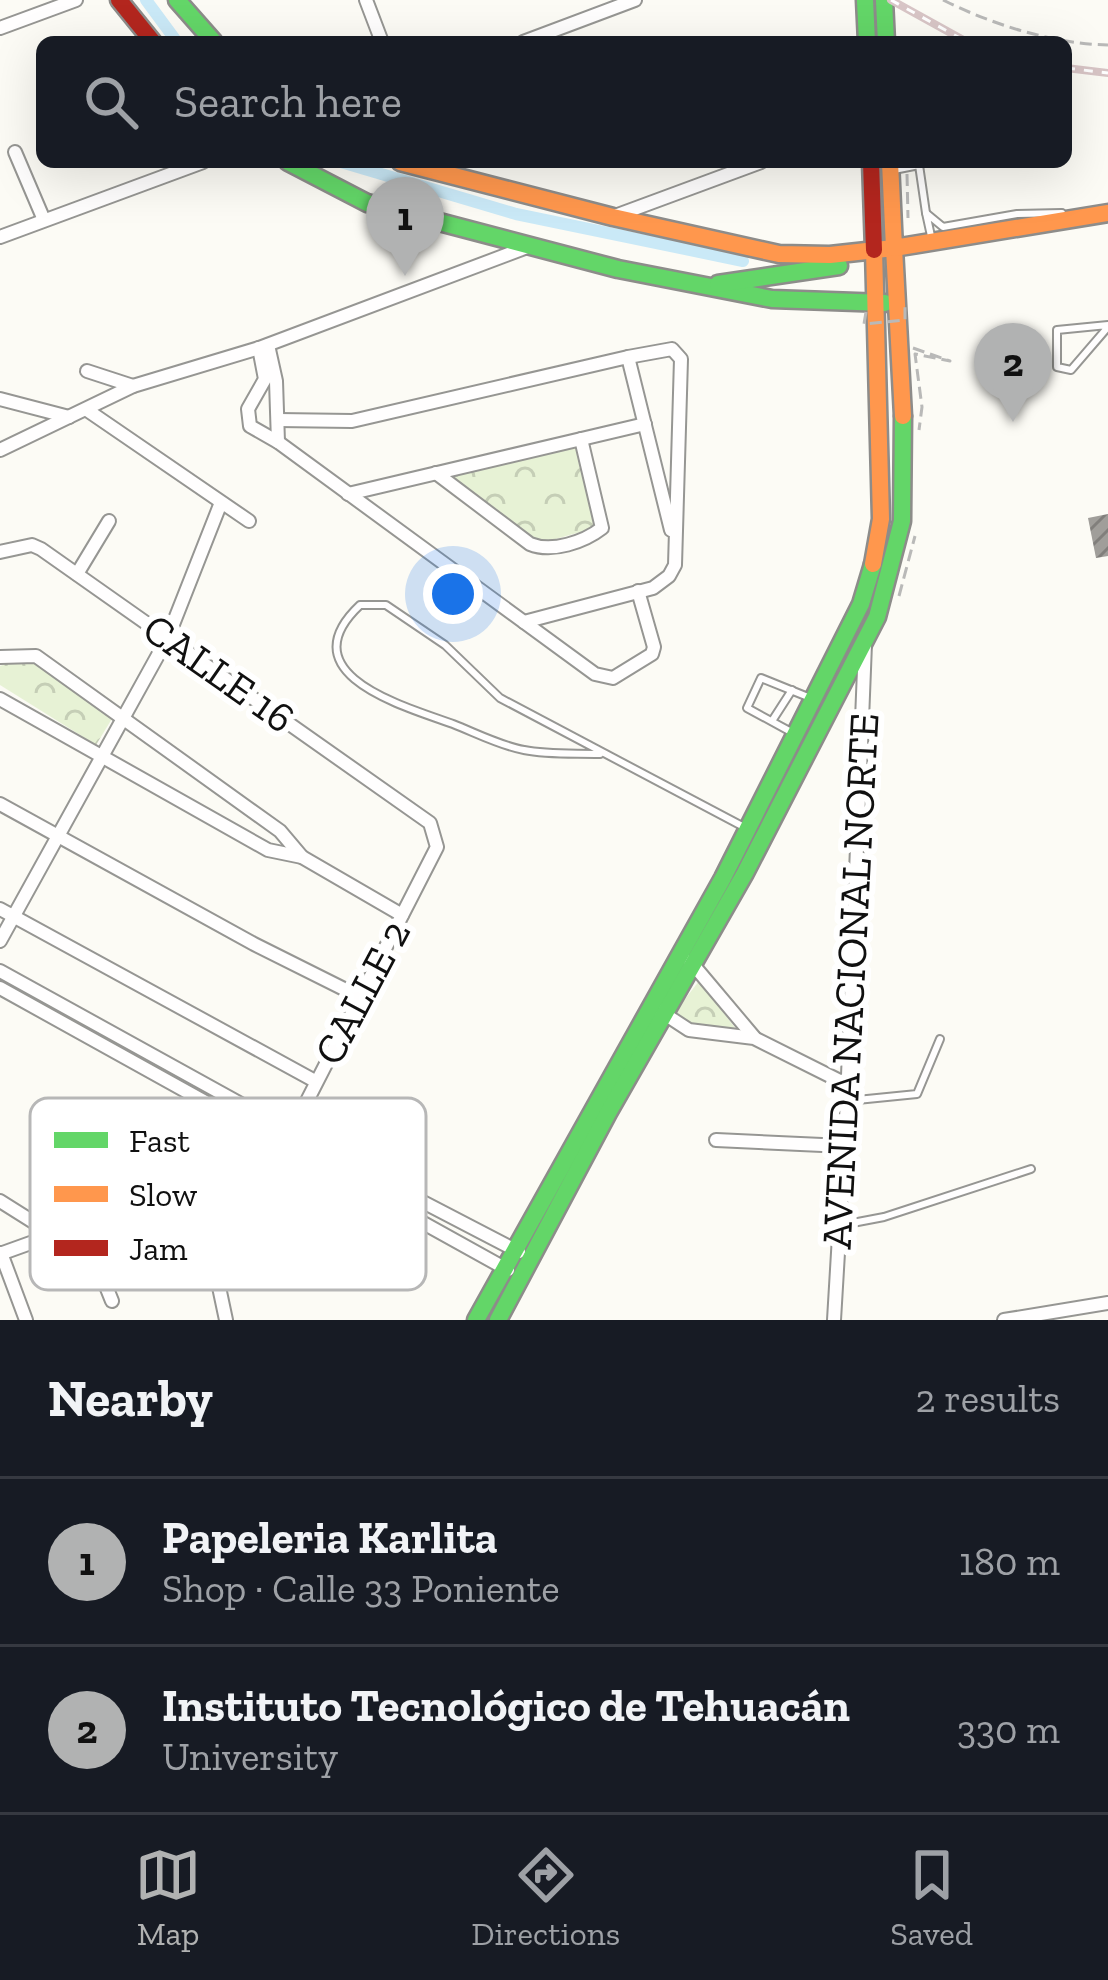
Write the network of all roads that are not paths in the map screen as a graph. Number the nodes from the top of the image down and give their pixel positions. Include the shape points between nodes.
1 (76, 0) edge
2 (119, 0) edge
3 (177, 0) edge
4 (366, 0) edge
5 (635, 0) edge
6 (865, 0) edge
7 (882, 1) edge
8 (0, 28) edge
9 (148, 36) edge
10 (209, 36) edge
11 (380, 36) edge
12 (539, 36) edge
13 (866, 36) edge
14 (885, 36) edge
15 (15, 152) dead end
16 (187, 168) edge
17 (300, 168) edge
18 (423, 168) edge
19 (744, 168) edge
20 (871, 168) edge
21 (891, 168) edge
22 (920, 168) edge
23 (1108, 212) edge
24 (926, 213) junction
25 (613, 217) junction
26 (44, 220) junction
27 (0, 237) edge
28 (530, 246) junction
29 (926, 246) junction
30 (895, 253) junction
31 (779, 254) junction
32 (874, 255) junction
33 (778, 275) junction
34 (707, 285) junction
35 (902, 304) junction
36 (871, 308) junction
37 (1108, 326) edge
38 (263, 346) junction
39 (628, 356) junction
40 (88, 371) dead end
41 (270, 380) junction
42 (133, 386) junction
43 (0, 399) edge
44 (87, 410) junction
45 (70, 417) junction
46 (278, 420) junction
47 (645, 424) junction
48 (581, 439) junction
49 (278, 442) junction
50 (0, 450) edge
51 (436, 473) junction
52 (348, 494) junction
53 (220, 505) junction
54 (109, 521) dead end
55 (249, 521) dead end
56 (676, 547) junction
57 (0, 552) edge
58 (77, 574) junction
59 (638, 591) junction
60 (524, 622) junction
61 (168, 638) junction
62 (866, 643) junction
63 (0, 657) edge
64 (792, 690) junction
65 (812, 698) junction
66 (0, 699) edge
67 (122, 717) junction
68 (772, 721) junction
69 (794, 733) junction
70 (101, 754) junction
71 (600, 754) junction
72 (0, 803) edge
73 (430, 823) joint
74 (59, 834) junction
75 (755, 834) junction
76 (302, 857) junction
77 (7, 913) edge
78 (402, 915) junction
79 (0, 940) edge
80 (687, 960) junction
81 (0, 971) edge
82 (0, 988) edge
83 (360, 997) junction
84 (657, 1009) junction
85 (754, 1038) junction
86 (940, 1039) dead end
87 (131, 1051) junction
88 (315, 1081) junction
89 (846, 1084) junction
90 (216, 1098) edge
91 (306, 1098) edge
92 (847, 1102) junction
93 (716, 1140) dead end
94 (844, 1146) junction
95 (1031, 1169) dead end
96 (0, 1201) edge
97 (426, 1206) edge
98 (30, 1220) edge
99 (426, 1221) edge
100 (839, 1226) junction
101 (30, 1243) edge
102 (0, 1254) edge
103 (523, 1254) junction
104 (513, 1273) junction
105 (108, 1290) edge
106 (220, 1290) edge
107 (112, 1301) dead end
108 (1108, 1304) edge
109 (1064, 1316) edge
110 (26, 1320) edge
111 (226, 1320) edge
112 (476, 1320) edge
113 (497, 1320) edge
114 (833, 1320) edge
115 (1004, 1320) edge

1 - 8 street
2 - 9 main road
3 - 10 main road
4 - 11 street
5 - 12 street
6 - 13 main road
7 - 14 main road
15 - 26 street
16 - 26 street
17 - 28 main road via 367,202
18 - 25 main road
19 - 25 street
20 - 32 main road
21 - 30 main road
22 - 24 lane
23 - 24 lane via 1017,214 943,227
23 - 29 main road
24 - 29 lane
25 - 31 main road
26 - 27 street
28 - 34 main road
28 - 38 street
29 - 30 main road
30 - 32 main road
30 - 35 main road
31 - 32 main road
31 - 33 main road
32 - 33 main road
32 - 36 main road
33 - 34 main road
34 - 36 main road
35 - 36 main road
35 - 62 main road via 902,521
36 - 65 main road via 881,519 845,640
37 - 37 lane via 1072,370 1058,367 1057,330
38 - 41 street
38 - 42 street
39 - 46 street via 352,421
39 - 47 street
39 - 56 street via 672,349 681,358
40 - 42 street
41 - 46 street
41 - 49 street via 247,422
42 - 44 street
43 - 45 street
44 - 45 street
44 - 53 street
45 - 50 street
46 - 49 street
47 - 48 street
47 - 56 street
48 - 51 street
48 - 51 street via 603,523 556,547 530,544
49 - 52 street
51 - 52 street
52 - 60 street
53 - 55 street
53 - 61 street
54 - 58 street
56 - 59 street via 669,576
57 - 58 street, CALLE 16 via 32,545
58 - 61 street, CALLE 16
59 - 60 street
59 - 60 street via 654,646 613,678 595,674
61 - 67 street
61 - 73 street, CALLE 16
62 - 75 main road
62 - 89 street, AVENIDA NACIONAL NORTE
63 - 67 street via 36,656
64 - 65 lane
64 - 68 lane
64 - 68 lane via 761,678 747,708
65 - 69 main road
66 - 70 street
67 - 70 street
67 - 76 street via 280,831
68 - 69 lane
69 - 75 main road
70 - 74 street
70 - 76 street via 268,850
71 - 71 lane via 500,698 445,645 386,605 360,604 344,620 336,649 355,682 524,750
71 - 75 lane
72 - 74 street
73 - 78 street, CALLE 2 via 434,857
74 - 77 street
74 - 83 street
75 - 80 main road
76 - 78 street
77 - 79 street
77 - 88 street
78 - 83 street, CALLE 2
80 - 84 main road
80 - 85 street
81 - 87 street
82 - 87 street
83 - 88 street, CALLE 2
84 - 85 street via 689,1030
84 - 103 main road
85 - 89 street
86 - 92 lane via 917,1094
87 - 90 street
88 - 91 street, CALLE 2
89 - 92 street, AVENIDA NACIONAL NORTE
92 - 94 street, AVENIDA NACIONAL NORTE
93 - 94 street
94 - 100 street, AVENIDA NACIONAL NORTE
95 - 100 lane
96 - 98 street
97 - 103 street
99 - 104 street
100 - 114 street, AVENIDA NACIONAL NORTE
101 - 102 street
102 - 110 street
103 - 104 main road
104 - 112 main road
104 - 113 main road
105 - 107 street
106 - 111 street
108 - 109 street
109 - 115 street

